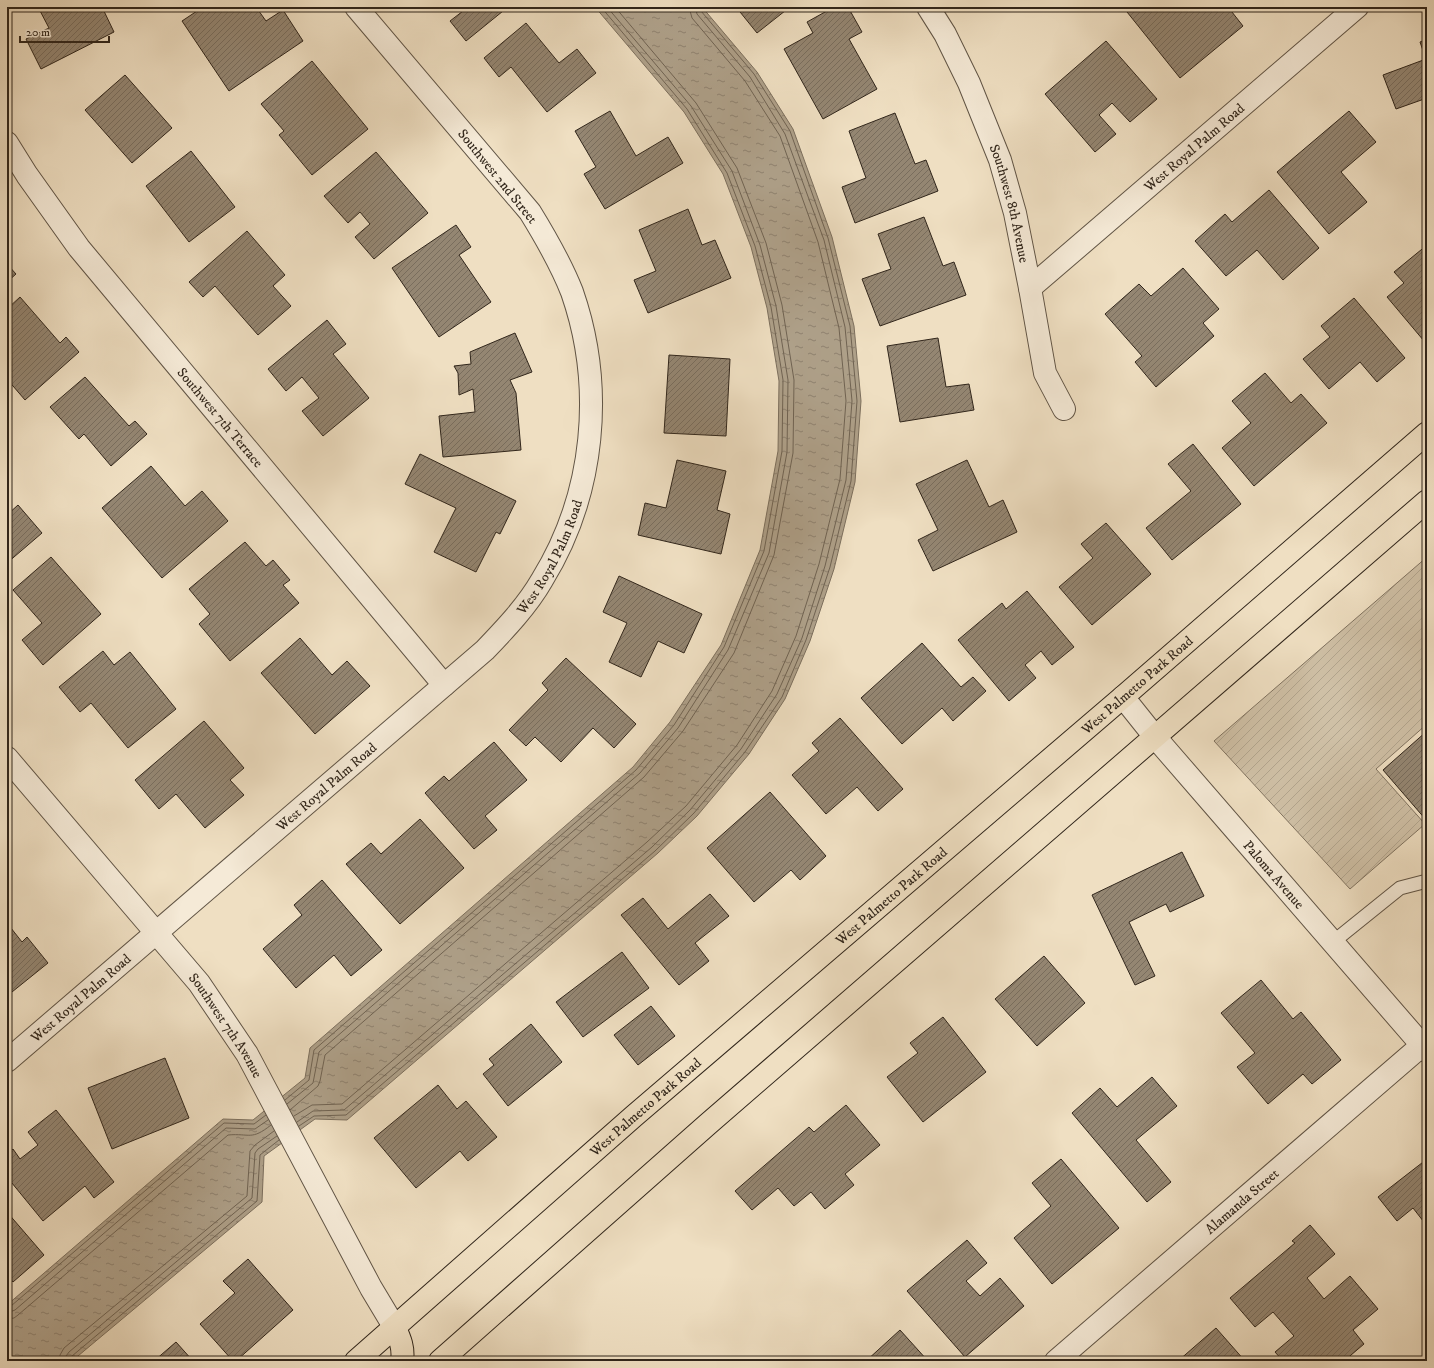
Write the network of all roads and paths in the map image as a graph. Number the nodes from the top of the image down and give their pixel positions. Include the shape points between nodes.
1 (356, 7) edge
2 (928, 7) edge
3 (1357, 7) edge
4 (7, 143) edge
5 (1030, 288) junction
6 (1064, 409) dead end
7 (1427, 433) edge
8 (586, 468) joint
9 (1427, 501) edge
10 (444, 686) junction
11 (1122, 697) junction
12 (1155, 737) junction
13 (7, 758) edge
14 (1427, 881) edge
15 (157, 932) junction
16 (1332, 942) junction
17 (1425, 1046) edge
18 (7, 1061) edge
19 (395, 1328) junction
20 (356, 1361) edge
21 (402, 1361) edge
22 (440, 1361) edge
23 (1056, 1361) edge

1 - 8 street, Southwest 2nd Street via 530,212 560,264 580,320 587,350 591,410
2 - 5 street, Southwest 8th Avenue via 945,34 969,83 1000,160 1015,213
3 - 5 street, West Royal Palm Road
4 - 10 street, Southwest 7th Terrace via 79,248
5 - 6 street, Southwest 8th Avenue via 1045,373
7 - 11 main road, West Palmetto Park Road
8 - 10 street, West Royal Palm Road via 569,526 542,580 506,628
9 - 12 main road
10 - 15 street, West Royal Palm Road
11 - 12 street, Paloma Avenue
11 - 19 main road, West Palmetto Park Road via 628,1121
12 - 16 street, Paloma Avenue
12 - 22 main road via 708,1124
13 - 15 street, Southwest 7th Avenue
14 - 16 lane via 1400,888
15 - 18 street, West Royal Palm Road
15 - 19 street, Southwest 7th Avenue via 199,983 247,1054 371,1288
16 - 17 street, Paloma Avenue
17 - 23 street, Alamanda Street
19 - 20 main road, West Palmetto Park Road
19 - 21 main road via 402,1342

